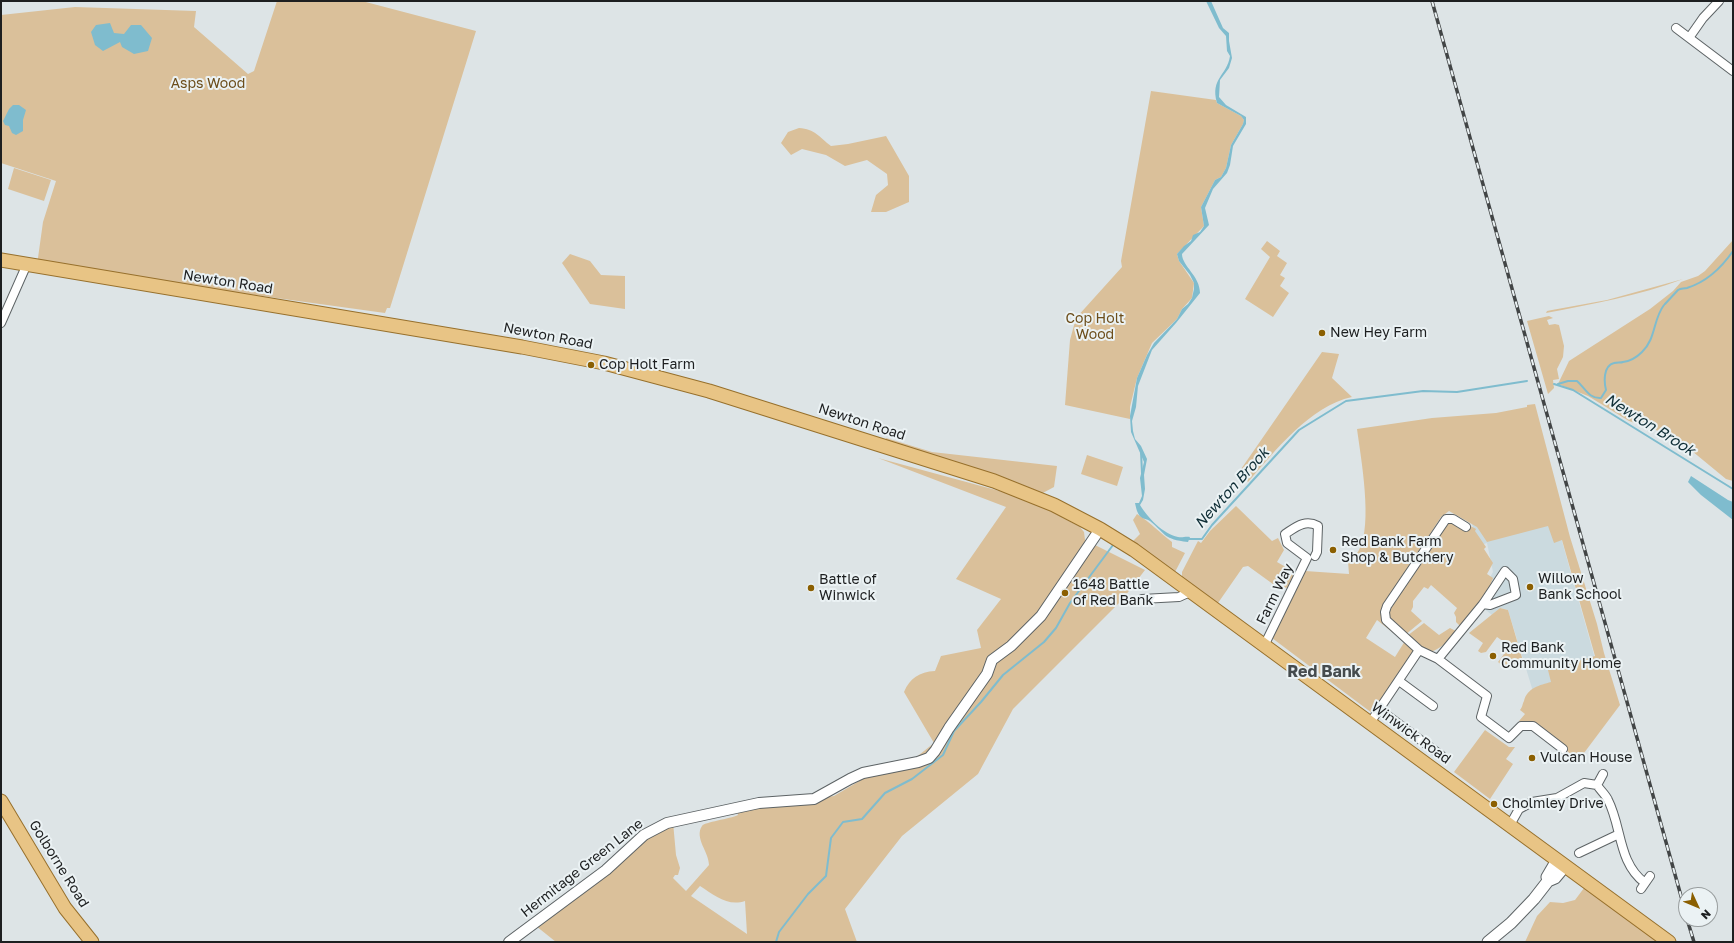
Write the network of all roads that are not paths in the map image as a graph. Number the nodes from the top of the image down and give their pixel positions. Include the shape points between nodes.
1 (1719, 1) edge
2 (1676, 28) dead end
3 (1689, 38) junction
4 (1733, 71) edge
5 (1, 260) edge
6 (27, 264) junction
7 (1, 323) edge
8 (1466, 526) dead end
9 (1100, 529) junction
10 (1134, 550) joint
11 (1315, 556) dead end
12 (1190, 592) junction
13 (1142, 599) dead end
14 (1483, 604) junction
15 (1264, 646) junction
16 (1419, 650) junction
17 (1438, 659) junction
18 (1399, 681) junction
19 (1433, 706) dead end
20 (1380, 710) junction
21 (1370, 723) junction
22 (1563, 749) dead end
23 (1442, 756) dead end
24 (1603, 774) dead end
25 (1597, 785) junction
26 (1, 801) edge
27 (1510, 825) junction
28 (1619, 834) junction
29 (1579, 853) dead end
30 (1561, 863) junction
31 (1645, 882) dead end
32 (92, 942) edge
33 (509, 942) edge
34 (1488, 942) edge
35 (1669, 942) edge

1 - 3 street
2 - 3 street
3 - 4 street
5 - 6 main road, Newton Road
6 - 7 street
6 - 9 main road, Newton Road via 522,347 626,368 800,419 994,481 1054,505
8 - 16 street via 1453,518 1446,520 1387,606 1386,620
9 - 10 main road, Newton Road
9 - 33 street, Hermitage Green Lane via 1041,616 1011,646 992,660 987,674 929,758 863,773 814,799 760,803 661,825 644,835 606,870
10 - 12 main road, Winwick Road
11 - 15 street, Farm Way via 1318,526 1306,522 1285,534 1287,544 1307,558
12 - 13 street via 1180,597
12 - 15 main road, Winwick Road
14 - 14 street via 1500,578 1505,571 1513,579 1516,595 1490,605
14 - 17 street
15 - 21 main road, Winwick Road
16 - 17 street
16 - 18 street
17 - 22 street via 1487,696 1481,717 1509,738 1521,726 1533,726
18 - 19 street
18 - 20 street
20 - 21 street
20 - 23 street
21 - 27 main road, Winwick Road
24 - 25 street
25 - 27 street via 1584,783 1557,798 1532,802 1519,809
25 - 28 street via 1608,799
26 - 32 main road, Golborne Road via 65,908
27 - 30 main road, Winwick Road
28 - 29 street
28 - 31 street via 1621,847 1631,868
30 - 34 main road via 1511,924
30 - 35 main road, Winwick Road

